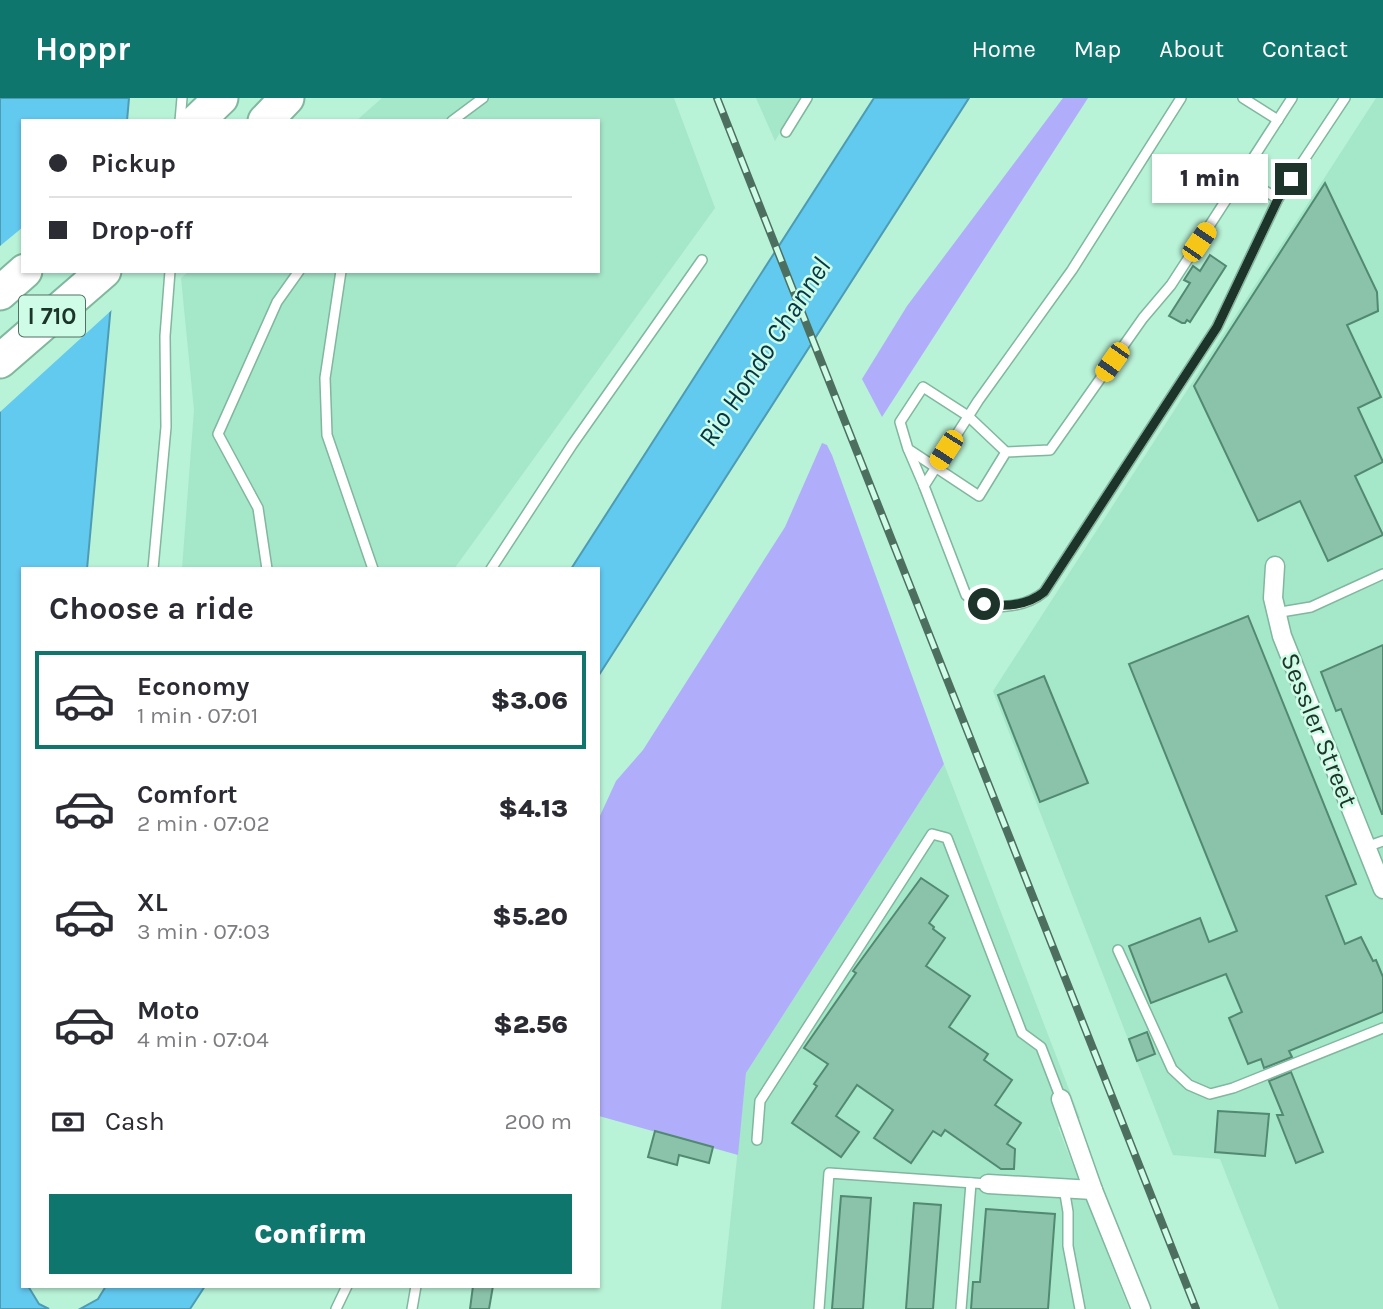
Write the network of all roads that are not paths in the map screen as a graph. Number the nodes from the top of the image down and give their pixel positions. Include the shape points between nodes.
1 (182, 98) edge
2 (221, 98) edge
3 (287, 98) edge
4 (483, 98) edge
5 (807, 98) edge
6 (1181, 98) edge
7 (1243, 98) edge
8 (1292, 98) edge
9 (1345, 98) edge
10 (180, 119) edge
11 (199, 119) edge
12 (267, 119) edge
13 (455, 119) edge
14 (1278, 120) junction
15 (786, 132) dead end
16 (1243, 177) junction
17 (1278, 199) junction
18 (702, 260) dead end
19 (23, 273) edge
20 (102, 273) edge
21 (170, 273) edge
22 (298, 273) edge
23 (341, 273) edge
24 (0, 293) edge
25 (0, 361) edge
26 (968, 416) junction
27 (908, 449) junction
28 (1006, 452) junction
29 (936, 467) junction
30 (924, 486) junction
31 (1275, 566) dead end
32 (153, 567) edge
33 (267, 567) edge
34 (372, 567) edge
35 (492, 567) edge
36 (1383, 574) edge
37 (1276, 613) junction
38 (1383, 841) edge
39 (1366, 847) junction
40 (1383, 889) edge
41 (1118, 950) dead end
42 (1383, 1028) edge
43 (1060, 1099) joint
44 (757, 1140) dead end
45 (980, 1183) junction
46 (1064, 1188) junction
47 (1093, 1190) junction
48 (346, 1288) edge
49 (416, 1288) edge
50 (336, 1309) edge
51 (412, 1309) edge
52 (819, 1309) edge
53 (961, 1309) edge
54 (1080, 1309) edge
55 (1141, 1309) edge

1 - 10 lane
2 - 11 highway
3 - 12 highway
4 - 13 lane
5 - 15 lane
6 - 26 lane via 1072,270
7 - 14 lane
8 - 14 lane
9 - 17 lane
14 - 16 lane
16 - 17 lane
16 - 28 lane via 1171,285 1050,450
17 - 30 lane via 1217,327 1042,594 1004,606 969,598
18 - 35 lane
19 - 24 highway, I 710
20 - 25 highway, I 710
21 - 32 lane via 166,427
22 - 33 lane via 277,302 218,434 258,508
23 - 34 lane via 325,378 327,435
26 - 27 lane via 923,387 900,422
26 - 28 lane
26 - 29 lane
27 - 29 lane
27 - 30 lane
28 - 29 lane via 979,496
29 - 30 lane
31 - 37 street, Sessler Street
36 - 37 lane via 1311,607
37 - 39 street, Sessler Street
38 - 39 lane
39 - 40 street, Sessler Street
41 - 42 lane via 1172,1069 1189,1086 1210,1094
43 - 44 lane via 1041,1047 1022,1033 947,838 932,834 761,1101
43 - 47 street
45 - 46 street
45 - 52 lane via 829,1173
45 - 53 lane
46 - 47 street
46 - 54 lane via 1068,1246
47 - 55 street
48 - 50 lane
49 - 51 lane

